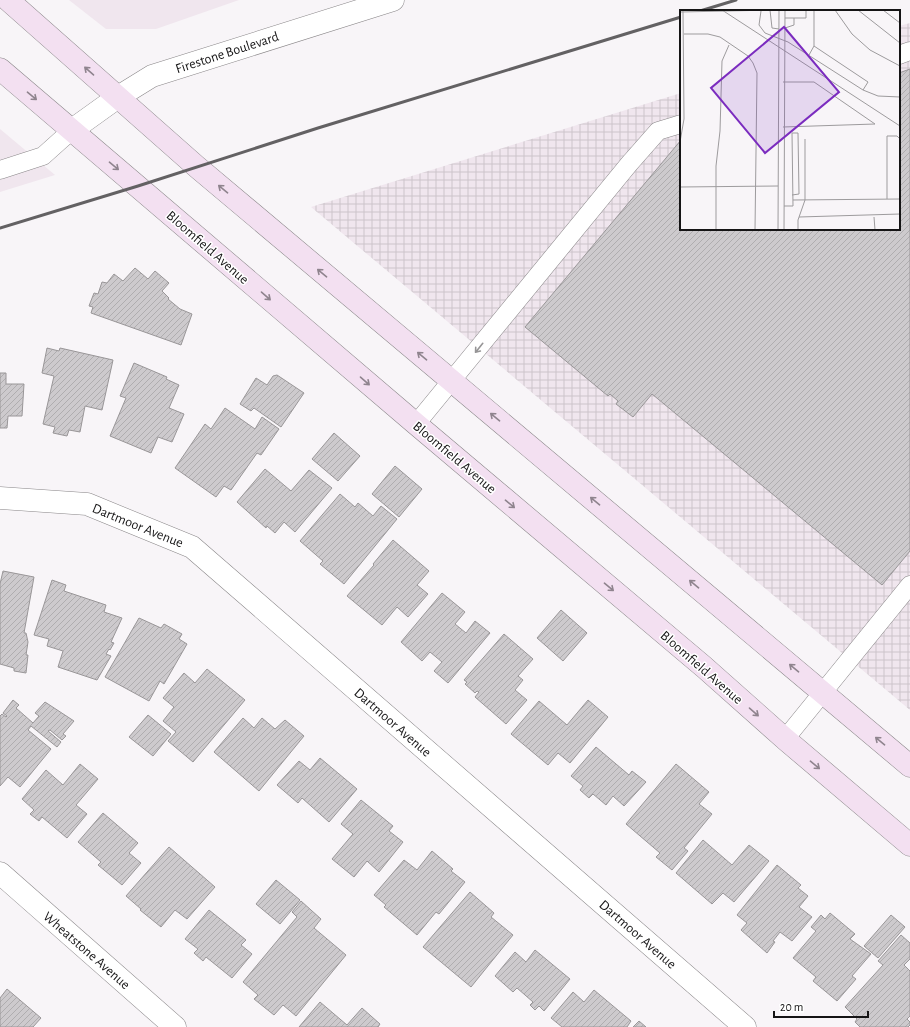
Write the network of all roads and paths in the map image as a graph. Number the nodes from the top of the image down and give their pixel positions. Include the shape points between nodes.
1 (393, 0) edge
2 (11, 1) edge
3 (910, 51) edge
4 (900, 55) edge
5 (0, 69) edge
6 (118, 97) junction
7 (680, 124) edge
8 (72, 130) junction
9 (0, 170) edge
10 (452, 381) junction
11 (416, 424) junction
12 (0, 498) edge
13 (910, 585) edge
14 (824, 693) junction
15 (786, 739) junction
16 (910, 766) edge
17 (910, 845) edge
18 (0, 873) edge
19 (174, 1027) edge
20 (745, 1027) edge

1 - 6 street, Firestone Boulevard via 152,76
6 -> 2 main road
3 - 4 lane
5 -> 8 main road, Bloomfield Avenue
6 - 8 street, Firestone Boulevard
10 -> 6 main road via 197,167
7 -> 10 lane via 658,131
8 - 9 lane via 43,156
8 -> 11 main road, Bloomfield Avenue
10 - 11 lane
14 -> 10 main road
11 -> 15 main road, Bloomfield Avenue
12 - 20 street, Dartmoor Avenue via 87,504 192,547
13 - 14 lane
14 - 15 lane
16 -> 14 main road
15 -> 17 main road, Bloomfield Avenue
18 - 19 street, Wheatstone Avenue

